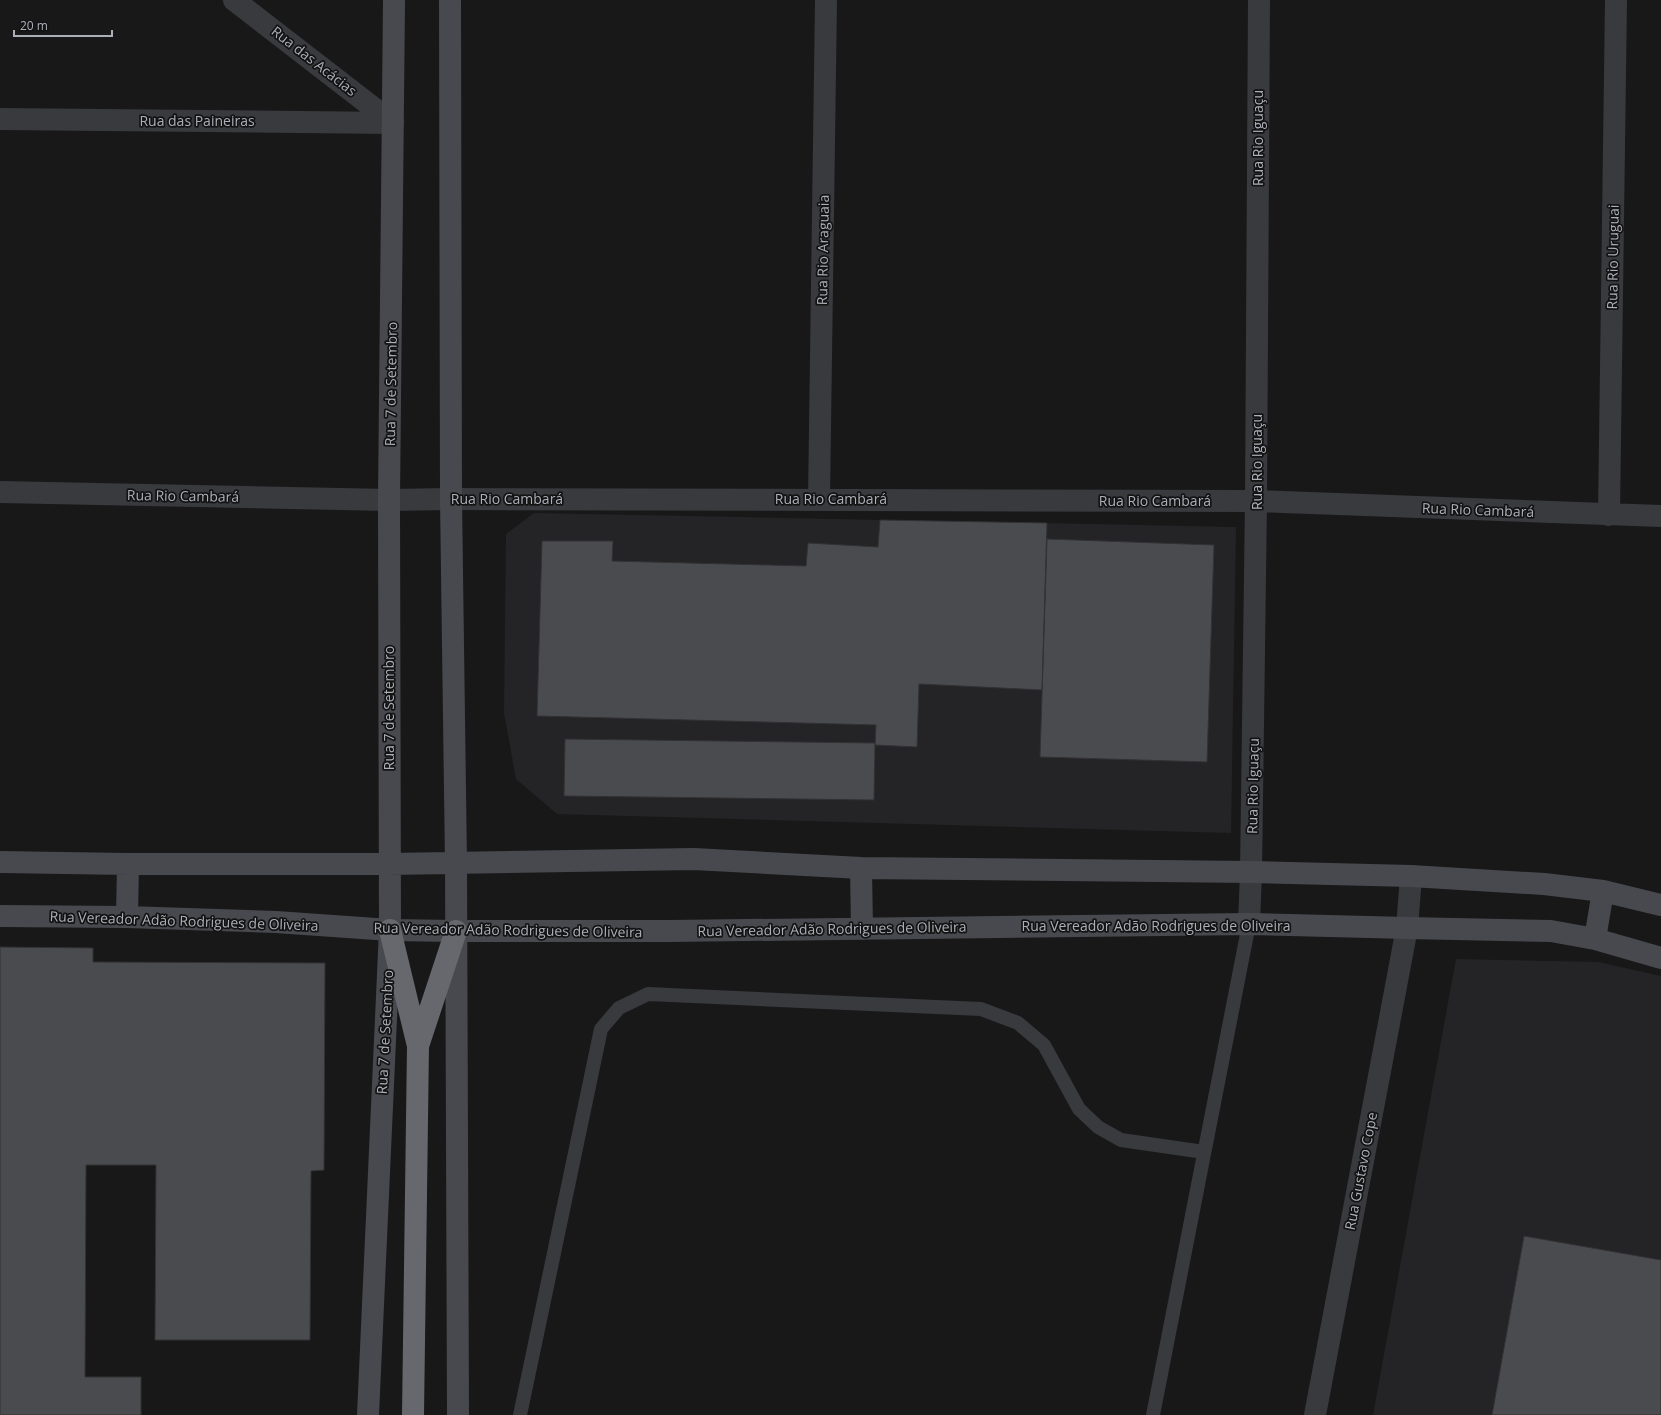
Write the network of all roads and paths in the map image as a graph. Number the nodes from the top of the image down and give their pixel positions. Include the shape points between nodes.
1 (234, 0) edge
2 (394, 0) edge
3 (450, 0) edge
4 (826, 0) edge
5 (1259, 0) edge
6 (1616, 0) edge
7 (0, 119) edge
8 (393, 123) junction
9 (0, 492) edge
10 (451, 499) junction
11 (819, 499) junction
12 (390, 500) junction
13 (1256, 501) junction
14 (1609, 515) junction
15 (1661, 516) edge
16 (0, 862) edge
17 (456, 863) junction
18 (128, 864) junction
19 (389, 864) junction
20 (861, 868) junction
21 (1251, 872) junction
22 (1411, 876) junction
23 (1603, 891) junction
24 (1661, 905) edge
25 (0, 916) edge
26 (127, 917) junction
27 (1249, 924) junction
28 (1407, 928) junction
29 (862, 929) junction
30 (390, 930) junction
31 (456, 931) junction
32 (1595, 939) junction
33 (1661, 958) edge
34 (418, 1055) junction
35 (1204, 1152) junction
36 (368, 1415) edge
37 (414, 1415) edge
38 (458, 1415) edge
39 (520, 1415) edge
40 (1153, 1415) edge
41 (1315, 1415) edge

1 - 8 street, Rua das Acácias
2 - 8 main road, Rua 7 de Setembro
3 - 10 main road
4 - 11 street, Rua Rio Araguaia
5 - 13 street, Rua Rio Iguaçu
6 - 14 street, Rua Rio Uruguai
7 - 8 street, Rua das Paineiras
8 - 12 main road, Rua 7 de Setembro
9 - 12 street, Rua Rio Cambará
10 - 11 street, Rua Rio Cambará
10 - 12 street, Rua Rio Cambará
10 - 17 main road
11 - 13 street, Rua Rio Cambará
12 - 19 main road, Rua 7 de Setembro
13 - 14 street, Rua Rio Cambará
13 - 21 street, Rua Rio Iguaçu
14 - 15 street, Rua Rio Cambará
16 - 18 main road
17 - 19 main road
17 - 20 main road via 694,859
17 - 31 main road
18 - 19 main road
18 - 26 main road
19 - 30 main road, Rua 7 de Setembro
20 - 21 main road
20 - 29 main road
21 - 22 main road
21 - 27 street, Rua Rio Iguaçu
22 - 23 main road via 1544,884
22 - 28 street, Rua Gustavo Cope
23 - 24 main road
23 - 32 main road
25 - 26 main road, Rua Vereador Adão Rodrigues de Oliveira
26 - 30 main road, Rua Vereador Adão Rodrigues de Oliveira via 276,922
27 - 28 main road, Rua Vereador Adão Rodrigues de Oliveira
27 - 29 main road, Rua Vereador Adão Rodrigues de Oliveira
27 - 35 lane
28 - 32 main road, Rua Vereador Adão Rodrigues de Oliveira via 1551,931
28 - 41 street, Rua Gustavo Cope
29 - 31 main road, Rua Vereador Adão Rodrigues de Oliveira
30 - 31 main road, Rua Vereador Adão Rodrigues de Oliveira
30 - 34 highway
30 - 36 main road, Rua 7 de Setembro
31 - 34 highway
31 - 38 main road
32 - 33 main road, Rua Vereador Adão Rodrigues de Oliveira
34 - 37 highway
35 - 39 lane via 1121,1140 1098,1127 1078,1109 1044,1045 1018,1023 981,1009 648,994 620,1008 601,1029
35 - 40 lane

